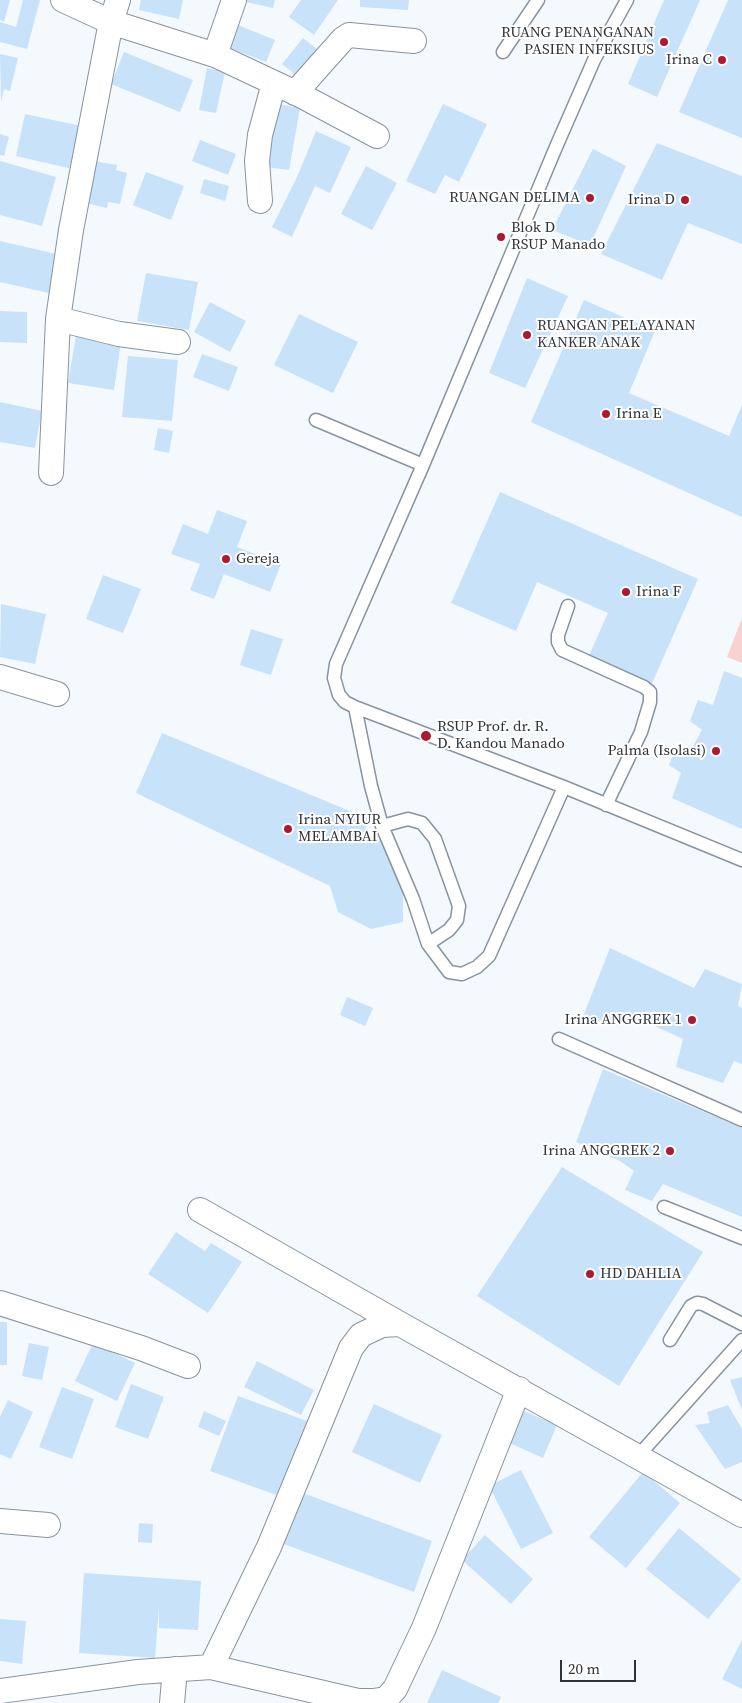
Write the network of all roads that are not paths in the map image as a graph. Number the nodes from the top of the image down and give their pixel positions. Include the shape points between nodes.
1 (62, 0) edge
2 (234, 0) edge
3 (538, 0) edge
4 (627, 0) edge
5 (115, 11) edge
6 (414, 41) dead end
7 (503, 52) dead end
8 (215, 55) junction
9 (274, 83) junction
10 (295, 93) junction
11 (377, 136) dead end
12 (260, 201) dead end
13 (58, 319) junction
14 (178, 342) dead end
15 (316, 420) dead end
16 (423, 465) junction
17 (51, 473) dead end
18 (568, 606) dead end
19 (0, 677) edge
20 (57, 694) dead end
21 (355, 707) junction
22 (564, 788) junction
23 (606, 805) junction
24 (382, 826) junction
25 (742, 860) edge
26 (428, 944) junction
27 (560, 1039) dead end
28 (742, 1120) edge
29 (664, 1207) dead end
30 (200, 1210) dead end
31 (742, 1238) edge
32 (0, 1302) edge
33 (400, 1324) junction
34 (742, 1324) edge
35 (670, 1340) dead end
36 (742, 1340) edge
37 (188, 1366) dead end
38 (519, 1389) junction
39 (638, 1456) junction
40 (742, 1515) edge
41 (0, 1521) edge
42 (48, 1525) dead end
43 (211, 1667) junction
44 (175, 1669) junction
45 (0, 1691) edge
46 (172, 1703) edge

1 - 5 street
2 - 8 street
3 - 7 lane
4 - 16 lane via 594,60
5 - 8 street
5 - 13 street via 71,230
6 - 10 street via 349,35
8 - 9 street
9 - 10 street
9 - 12 street via 260,135 257,161
10 - 11 street
13 - 14 street via 120,334
13 - 17 street
15 - 16 lane
16 - 21 lane via 336,664 334,678 339,695
18 - 23 lane via 558,635 562,650 650,692 641,732
19 - 20 street
21 - 22 lane
21 - 24 lane
22 - 23 lane
22 - 26 lane via 489,956 462,974 449,972
23 - 25 lane
24 - 26 lane
24 - 26 lane via 408,818 422,823 435,839 459,906 457,920
27 - 28 lane
29 - 31 lane
30 - 33 street
32 - 37 street
33 - 38 street
33 - 43 street via 373,1328 361,1335 351,1348 269,1547
34 - 35 lane via 697,1303 691,1306
36 - 39 lane
38 - 39 street
38 - 43 street via 424,1628 395,1689 386,1699 358,1701
39 - 40 street
41 - 42 street
43 - 44 street
44 - 45 street
44 - 46 street

